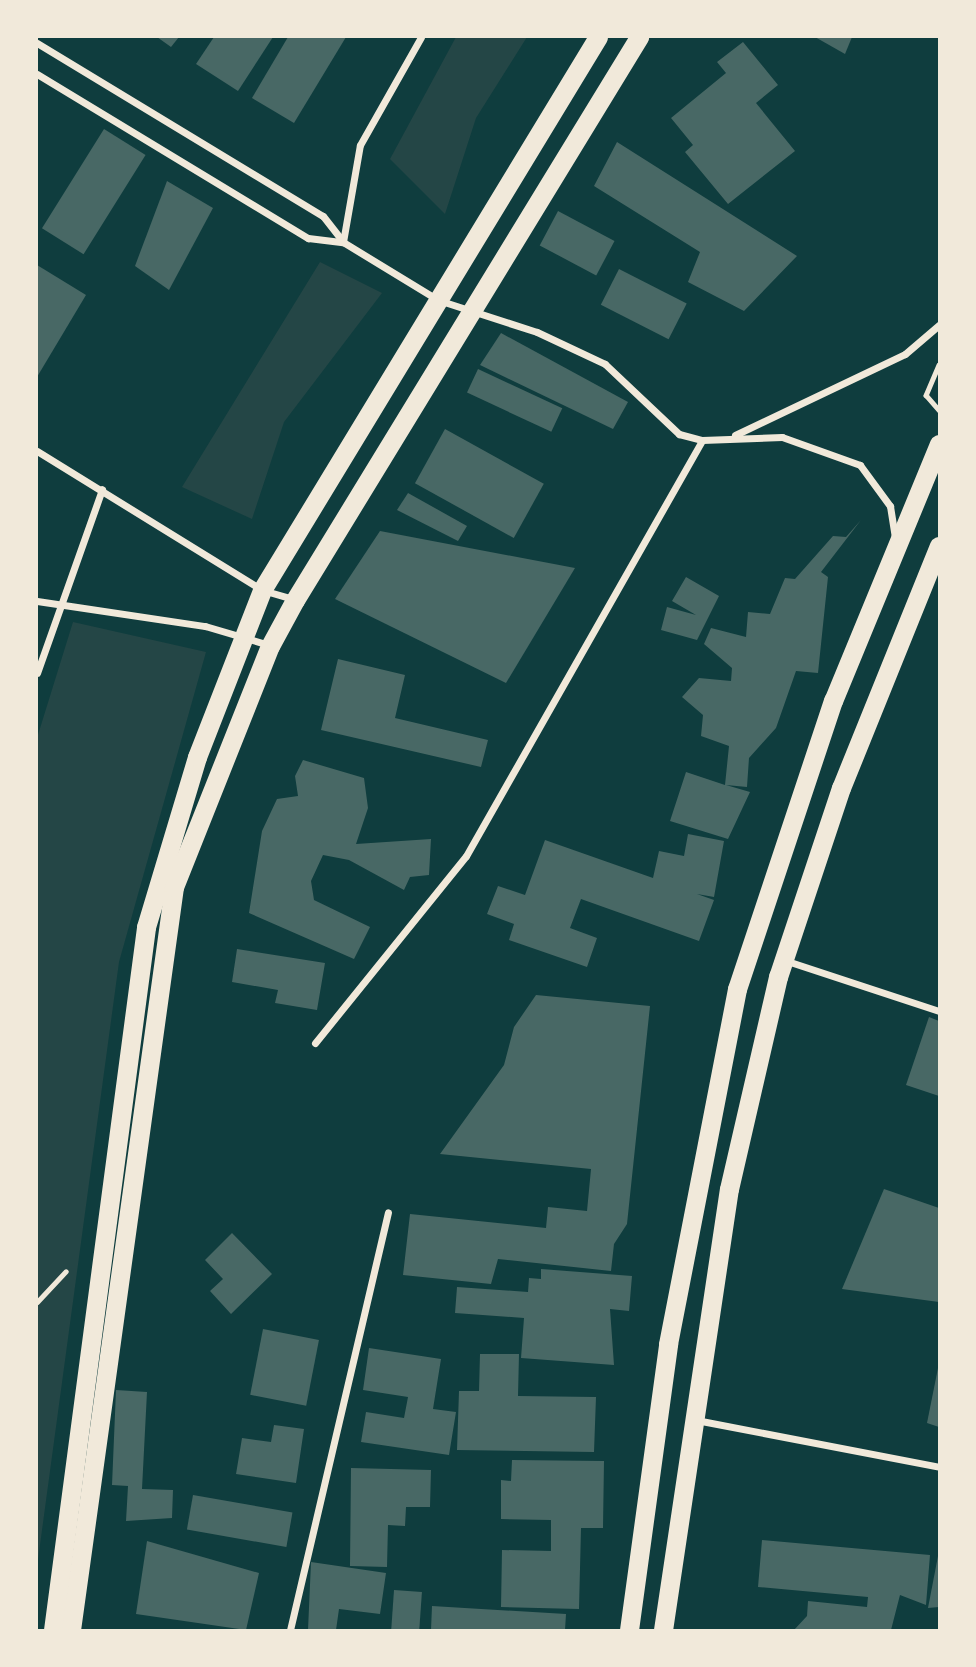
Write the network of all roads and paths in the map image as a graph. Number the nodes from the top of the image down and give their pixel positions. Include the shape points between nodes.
1 (421, 37) edge
2 (598, 37) edge
3 (639, 37) edge
4 (37, 43) edge
5 (37, 74) edge
6 (343, 242) junction
7 (438, 300) junction
8 (471, 313) junction
9 (939, 324) edge
10 (939, 365) edge
11 (939, 410) edge
12 (730, 437) junction
13 (702, 440) junction
14 (939, 443) edge
15 (37, 451) edge
16 (102, 489) junction
17 (897, 542) junction
18 (938, 551) edge
19 (262, 590) junction
20 (60, 600) junction
21 (295, 600) junction
22 (37, 601) edge
23 (240, 633) junction
24 (270, 646) junction
25 (37, 673) edge
26 (783, 960) junction
27 (939, 1010) edge
28 (315, 1043) dead end
29 (139, 1051) junction
30 (388, 1212) dead end
31 (65, 1271) dead end
32 (37, 1302) edge
33 (693, 1419) junction
34 (939, 1467) edge
35 (68, 1583) junction
36 (53, 1630) edge
37 (71, 1630) edge
38 (290, 1630) edge
39 (629, 1630) edge
40 (663, 1630) edge

1 - 6 street via 360,145
2 - 7 highway
3 - 8 highway
4 - 6 street via 323,216
5 - 6 street via 307,238
6 - 7 street
7 - 8 street
7 - 19 highway
8 - 13 street via 537,332 605,364 679,433
8 - 21 highway
9 - 12 street via 905,355
10 - 11 path via 926,396
12 - 13 street
12 - 17 street via 782,437 860,465 890,506
13 - 28 street via 466,856
14 - 17 highway
15 - 16 street
16 - 19 street
16 - 20 street
17 - 39 highway via 796,802 737,989 668,1344
18 - 26 highway via 841,788
19 - 21 street
19 - 23 highway
20 - 22 street
20 - 23 street
20 - 25 street
21 - 24 highway
23 - 24 street
23 - 29 highway via 146,927
24 - 29 highway via 174,887
26 - 27 street
26 - 33 highway via 729,1189
29 - 35 highway
30 - 38 street
31 - 32 lane
33 - 34 street
33 - 40 highway
35 - 36 highway
35 - 37 highway

